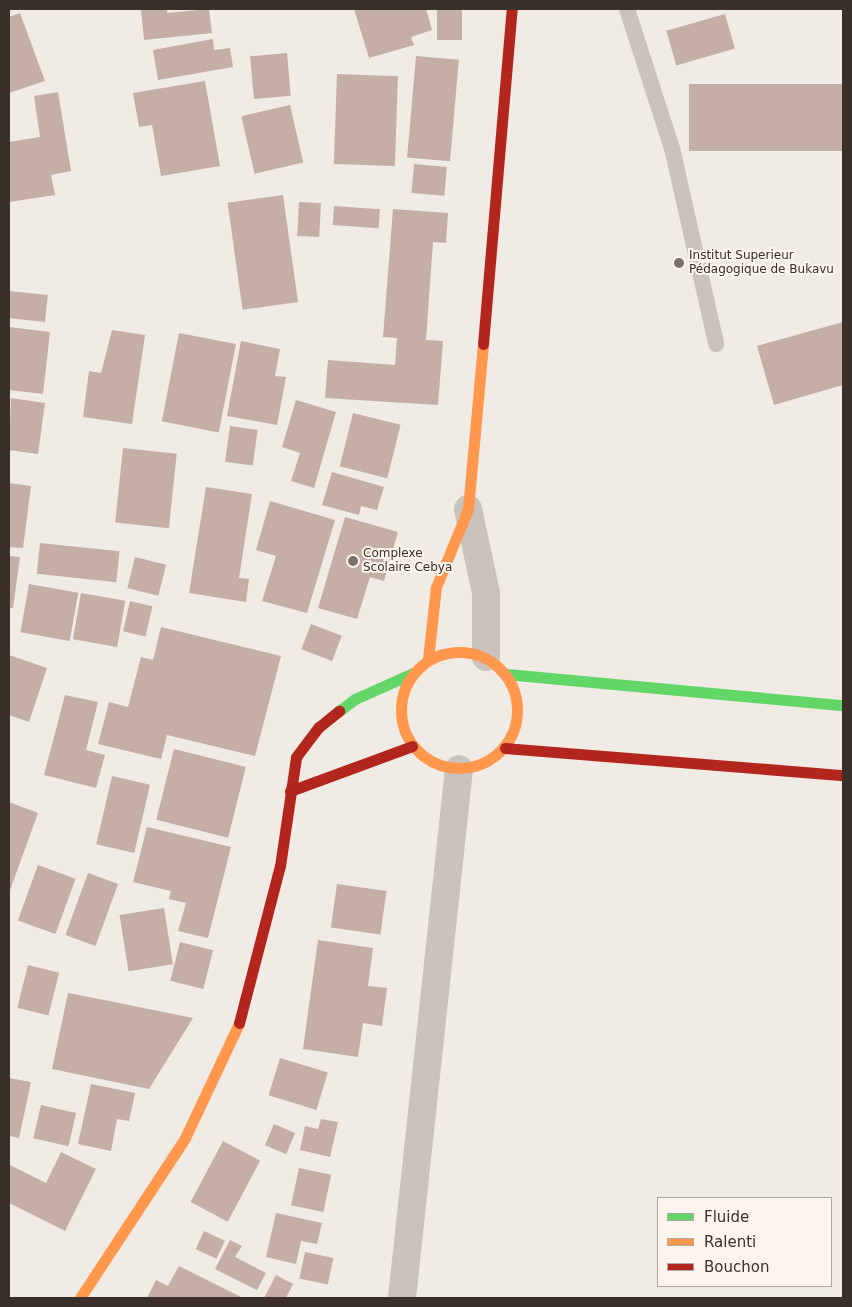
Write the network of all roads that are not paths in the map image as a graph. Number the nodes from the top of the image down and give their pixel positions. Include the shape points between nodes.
1 (512, 9) edge
2 (626, 9) edge
3 (716, 344) dead end
4 (468, 510) junction
5 (428, 659) junction
6 (496, 666) junction
7 (413, 673) junction
8 (843, 705) edge
9 (412, 746) junction
10 (505, 748) junction
11 (458, 769) junction
12 (843, 775) edge
13 (290, 791) junction
14 (80, 1298) edge
15 (402, 1298) edge

1 - 4 street
2 - 3 lane via 672,148
4 - 5 street via 436,587
4 - 6 street via 486,593
5 - 6 street via 460,651
5 - 7 street
6 - 8 street
6 - 10 street via 517,698 517,724
7 - 9 street via 401,697 401,723
7 - 13 street via 355,699 319,728 296,757
9 - 11 street via 432,763
9 - 13 street
10 - 11 street via 484,764
10 - 12 street
11 - 15 street
13 - 14 street via 280,866 258,962 235,1037 185,1138

